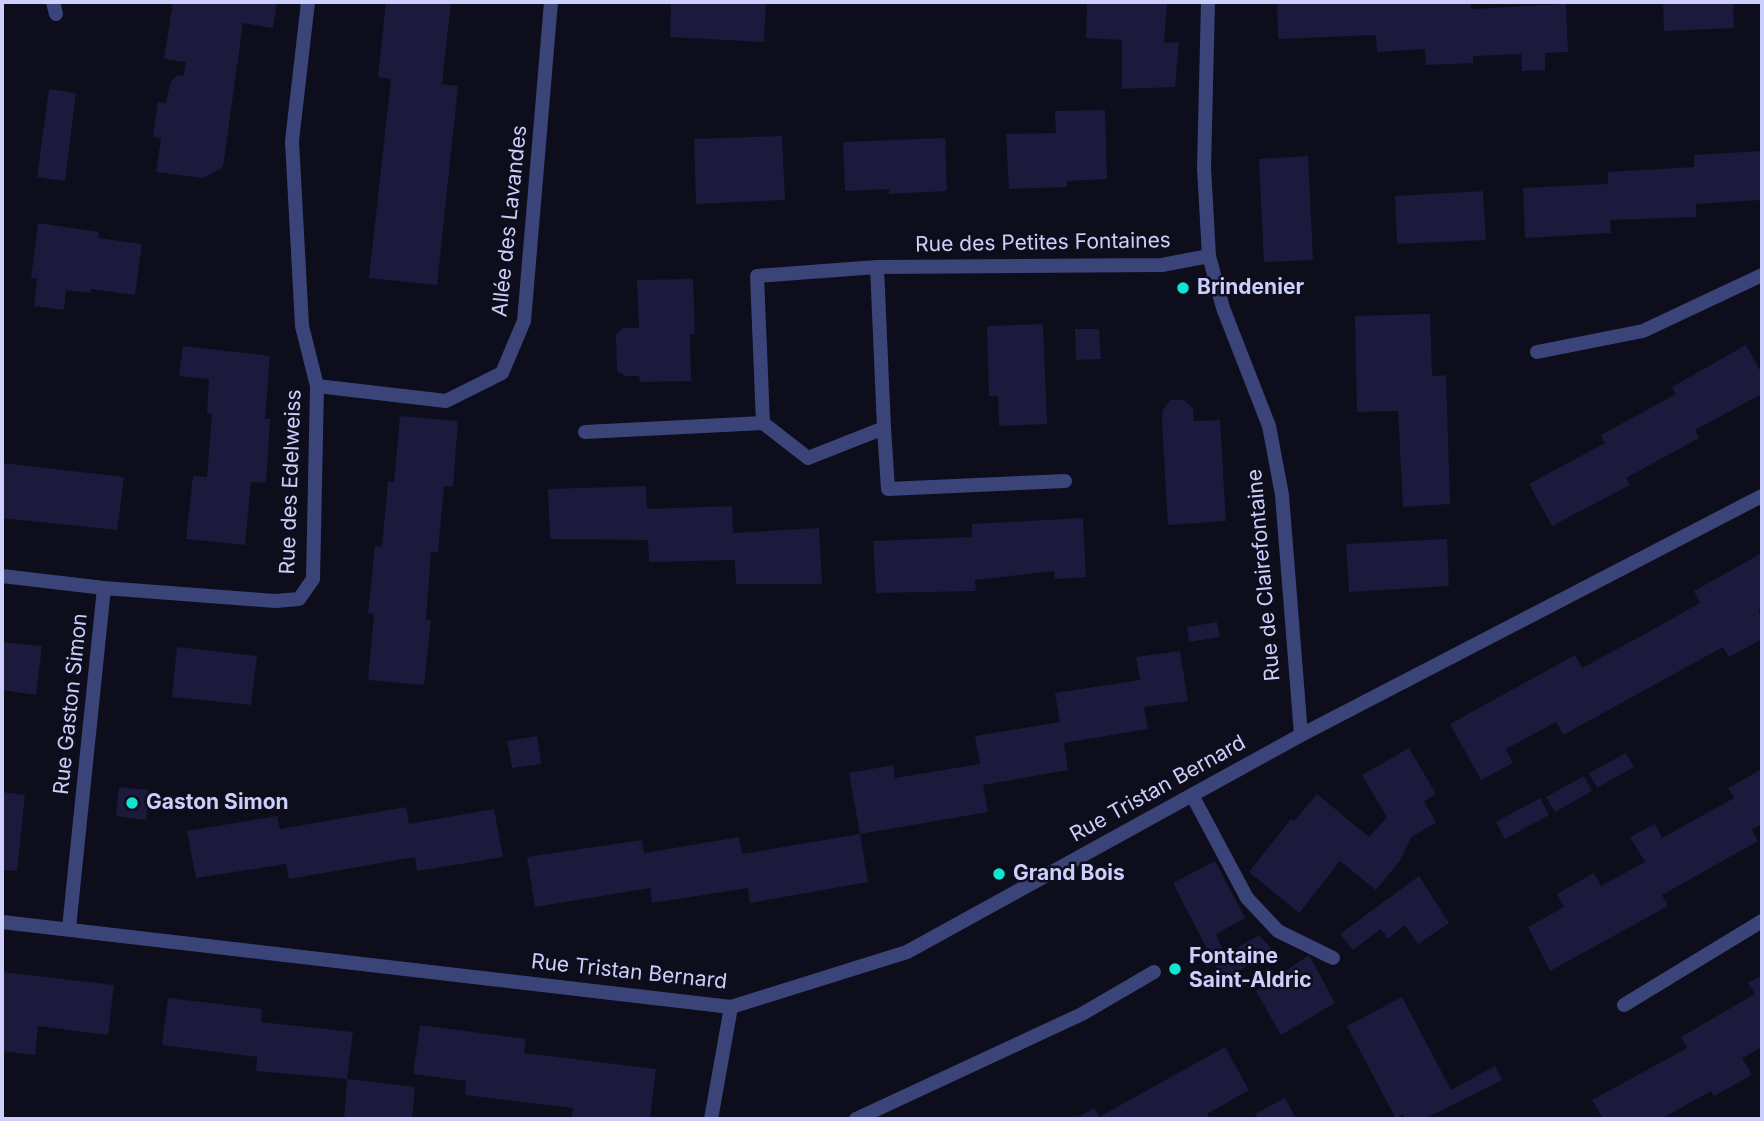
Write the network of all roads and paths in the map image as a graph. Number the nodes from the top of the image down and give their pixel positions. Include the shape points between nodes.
1 (308, 2) edge
2 (551, 2) edge
3 (1208, 2) edge
4 (1209, 256) junction
5 (877, 267) junction
6 (1762, 275) edge
7 (1537, 352) dead end
8 (317, 386) junction
9 (763, 423) junction
10 (884, 428) junction
11 (585, 432) dead end
12 (1065, 481) dead end
13 (1762, 496) edge
14 (2, 576) edge
15 (104, 588) junction
16 (1301, 734) junction
17 (1192, 794) junction
18 (1762, 921) edge
19 (2, 922) edge
20 (69, 928) junction
21 (1333, 958) dead end
22 (1154, 972) dead end
23 (1624, 1005) dead end
24 (731, 1006) junction
25 (711, 1119) edge
26 (856, 1119) edge

1 - 8 street, Rue des Edelweiss via 292,141 302,326
2 - 8 street, Allée des Lavandes via 524,321 502,373 446,401
3 - 4 street, Rue de Clairefontaine via 1205,168
4 - 5 street, Rue des Petites Fontaines via 1162,265
4 - 16 street, Rue de Clairefontaine via 1223,308 1269,426 1282,495
5 - 9 street, Rue des Petites Fontaines via 757,276
5 - 10 street
6 - 7 street via 1643,331
8 - 15 street, Rue des Edelweiss via 313,579 299,599
9 - 10 street via 808,458
9 - 11 street
10 - 12 street via 888,489
13 - 16 street, Rue Tristan Bernard
14 - 15 street, Rue Gaston Simon
15 - 20 street, Rue Gaston Simon
16 - 17 street, Rue Tristan Bernard
17 - 21 street via 1247,898 1278,931
17 - 24 street, Rue Tristan Bernard via 908,952
18 - 23 street
19 - 20 street, Rue Tristan Bernard
20 - 24 street, Rue Tristan Bernard
22 - 26 street via 1082,1014
24 - 25 street

